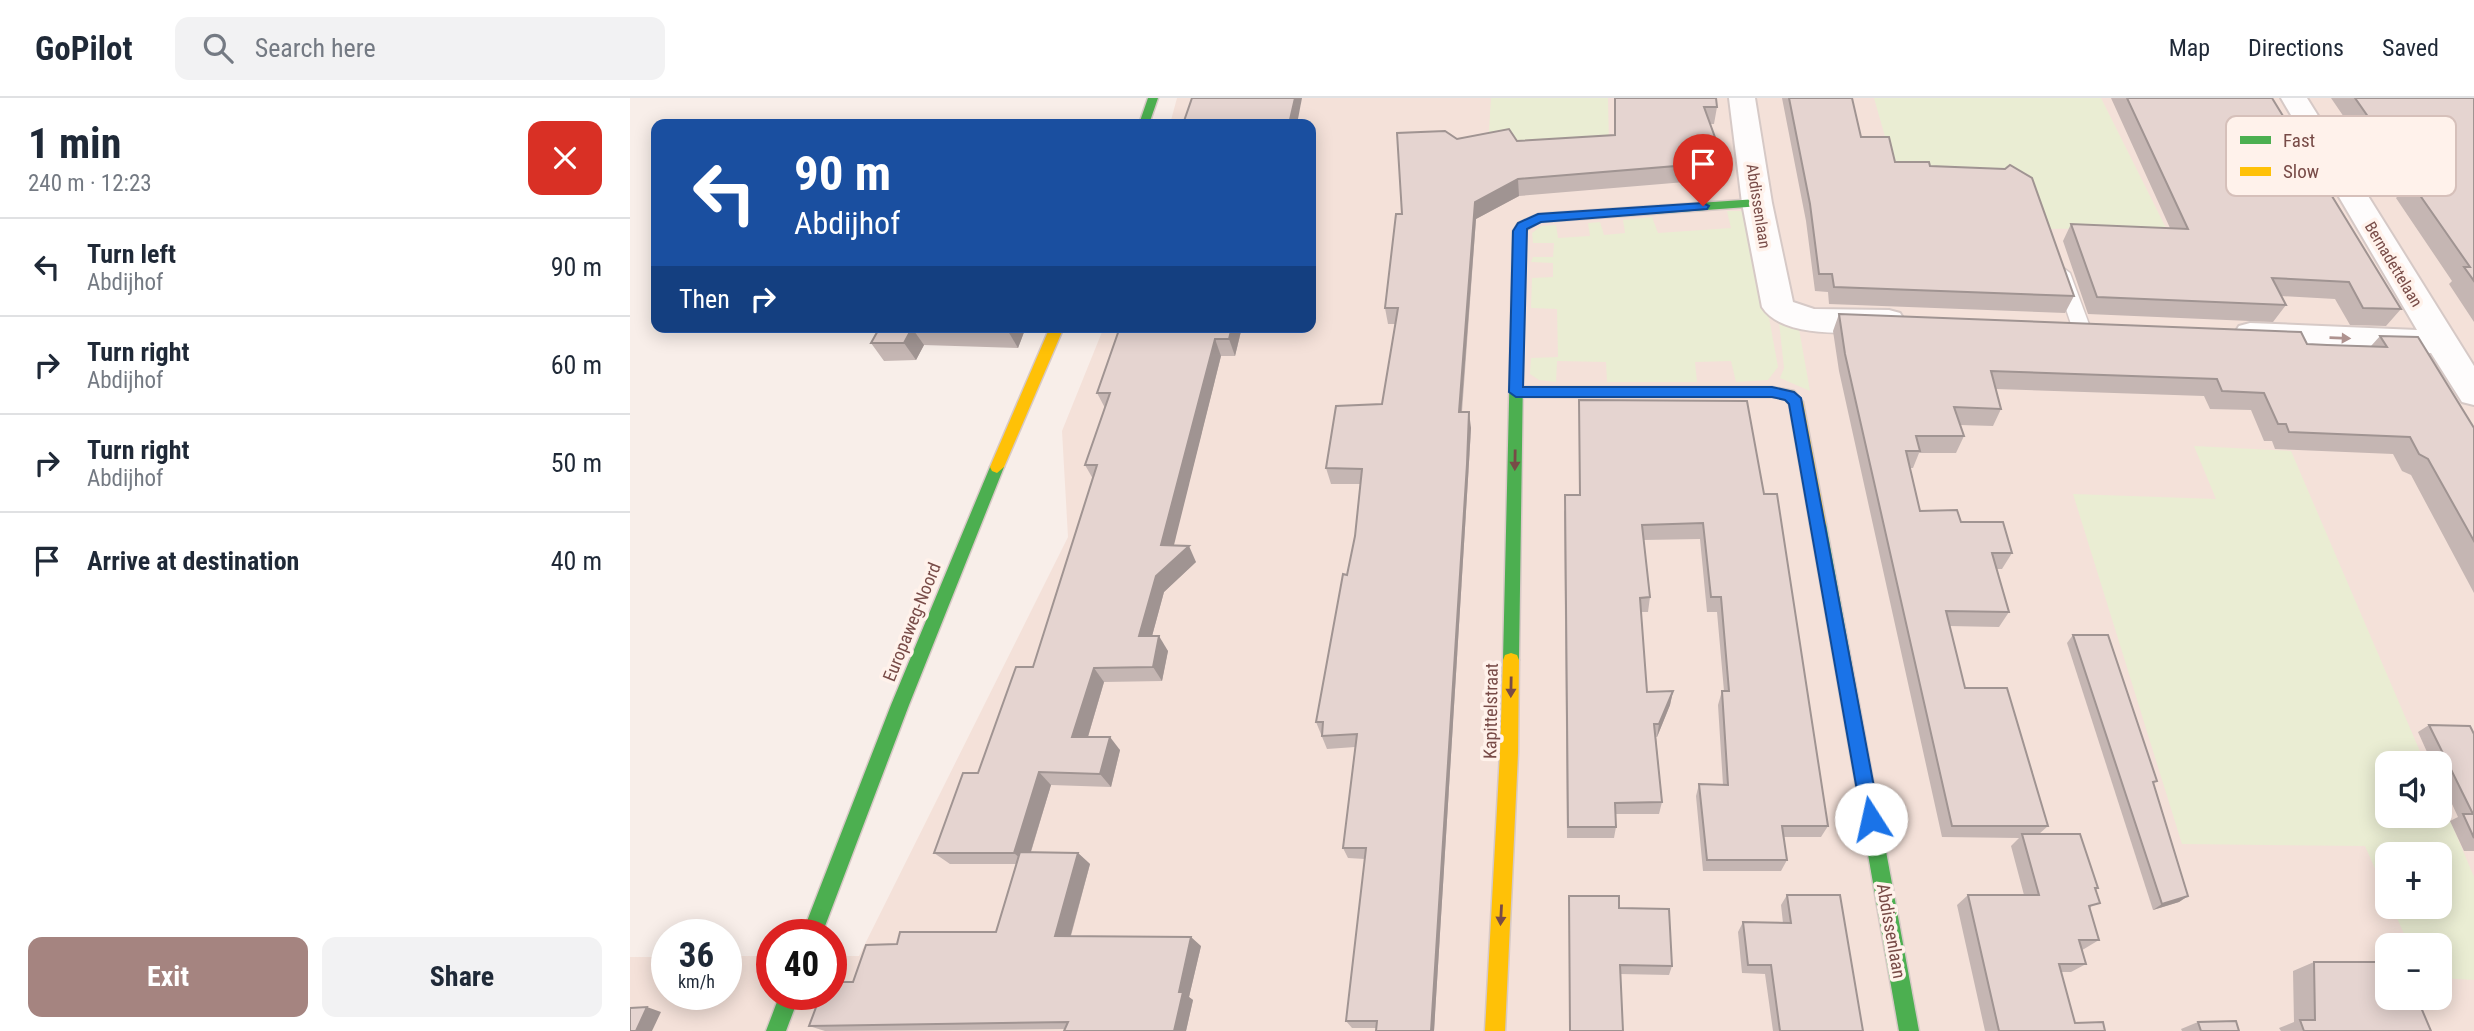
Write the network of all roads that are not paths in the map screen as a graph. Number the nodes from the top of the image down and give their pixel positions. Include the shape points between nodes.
1 (1153, 98) edge
2 (1742, 98) edge
3 (2294, 98) edge
4 (2305, 116) edge
5 (1146, 119) edge
6 (2353, 196) edge
7 (1757, 202) junction
8 (2055, 253) edge
9 (1920, 322) edge
10 (2081, 327) edge
11 (1054, 333) edge
12 (2219, 333) edge
13 (2441, 342) junction
14 (1516, 392) junction
15 (2474, 393) edge
16 (818, 919) edge
17 (784, 1010) edge
18 (776, 1031) edge
19 (1496, 1031) edge
20 (1909, 1031) edge

1 - 5 street
2 - 7 street, Abdissenlaan
3 - 4 street, Bernadettelaan
6 - 13 street, Bernadettelaan
7 - 9 street, Abdissenlaan via 1775,300 1783,312 1799,318
7 - 14 street, Kapittelstraat via 1538,218 1522,226
8 - 10 lane
11 - 16 street, Europaweg-Noord via 894,718
12 -> 13 street
13 - 15 street, Bernadettelaan
14 -> 19 street, Kapittelstraat via 1509,753
14 - 20 street, Abdissenlaan via 1772,392 1796,402
17 - 18 street

